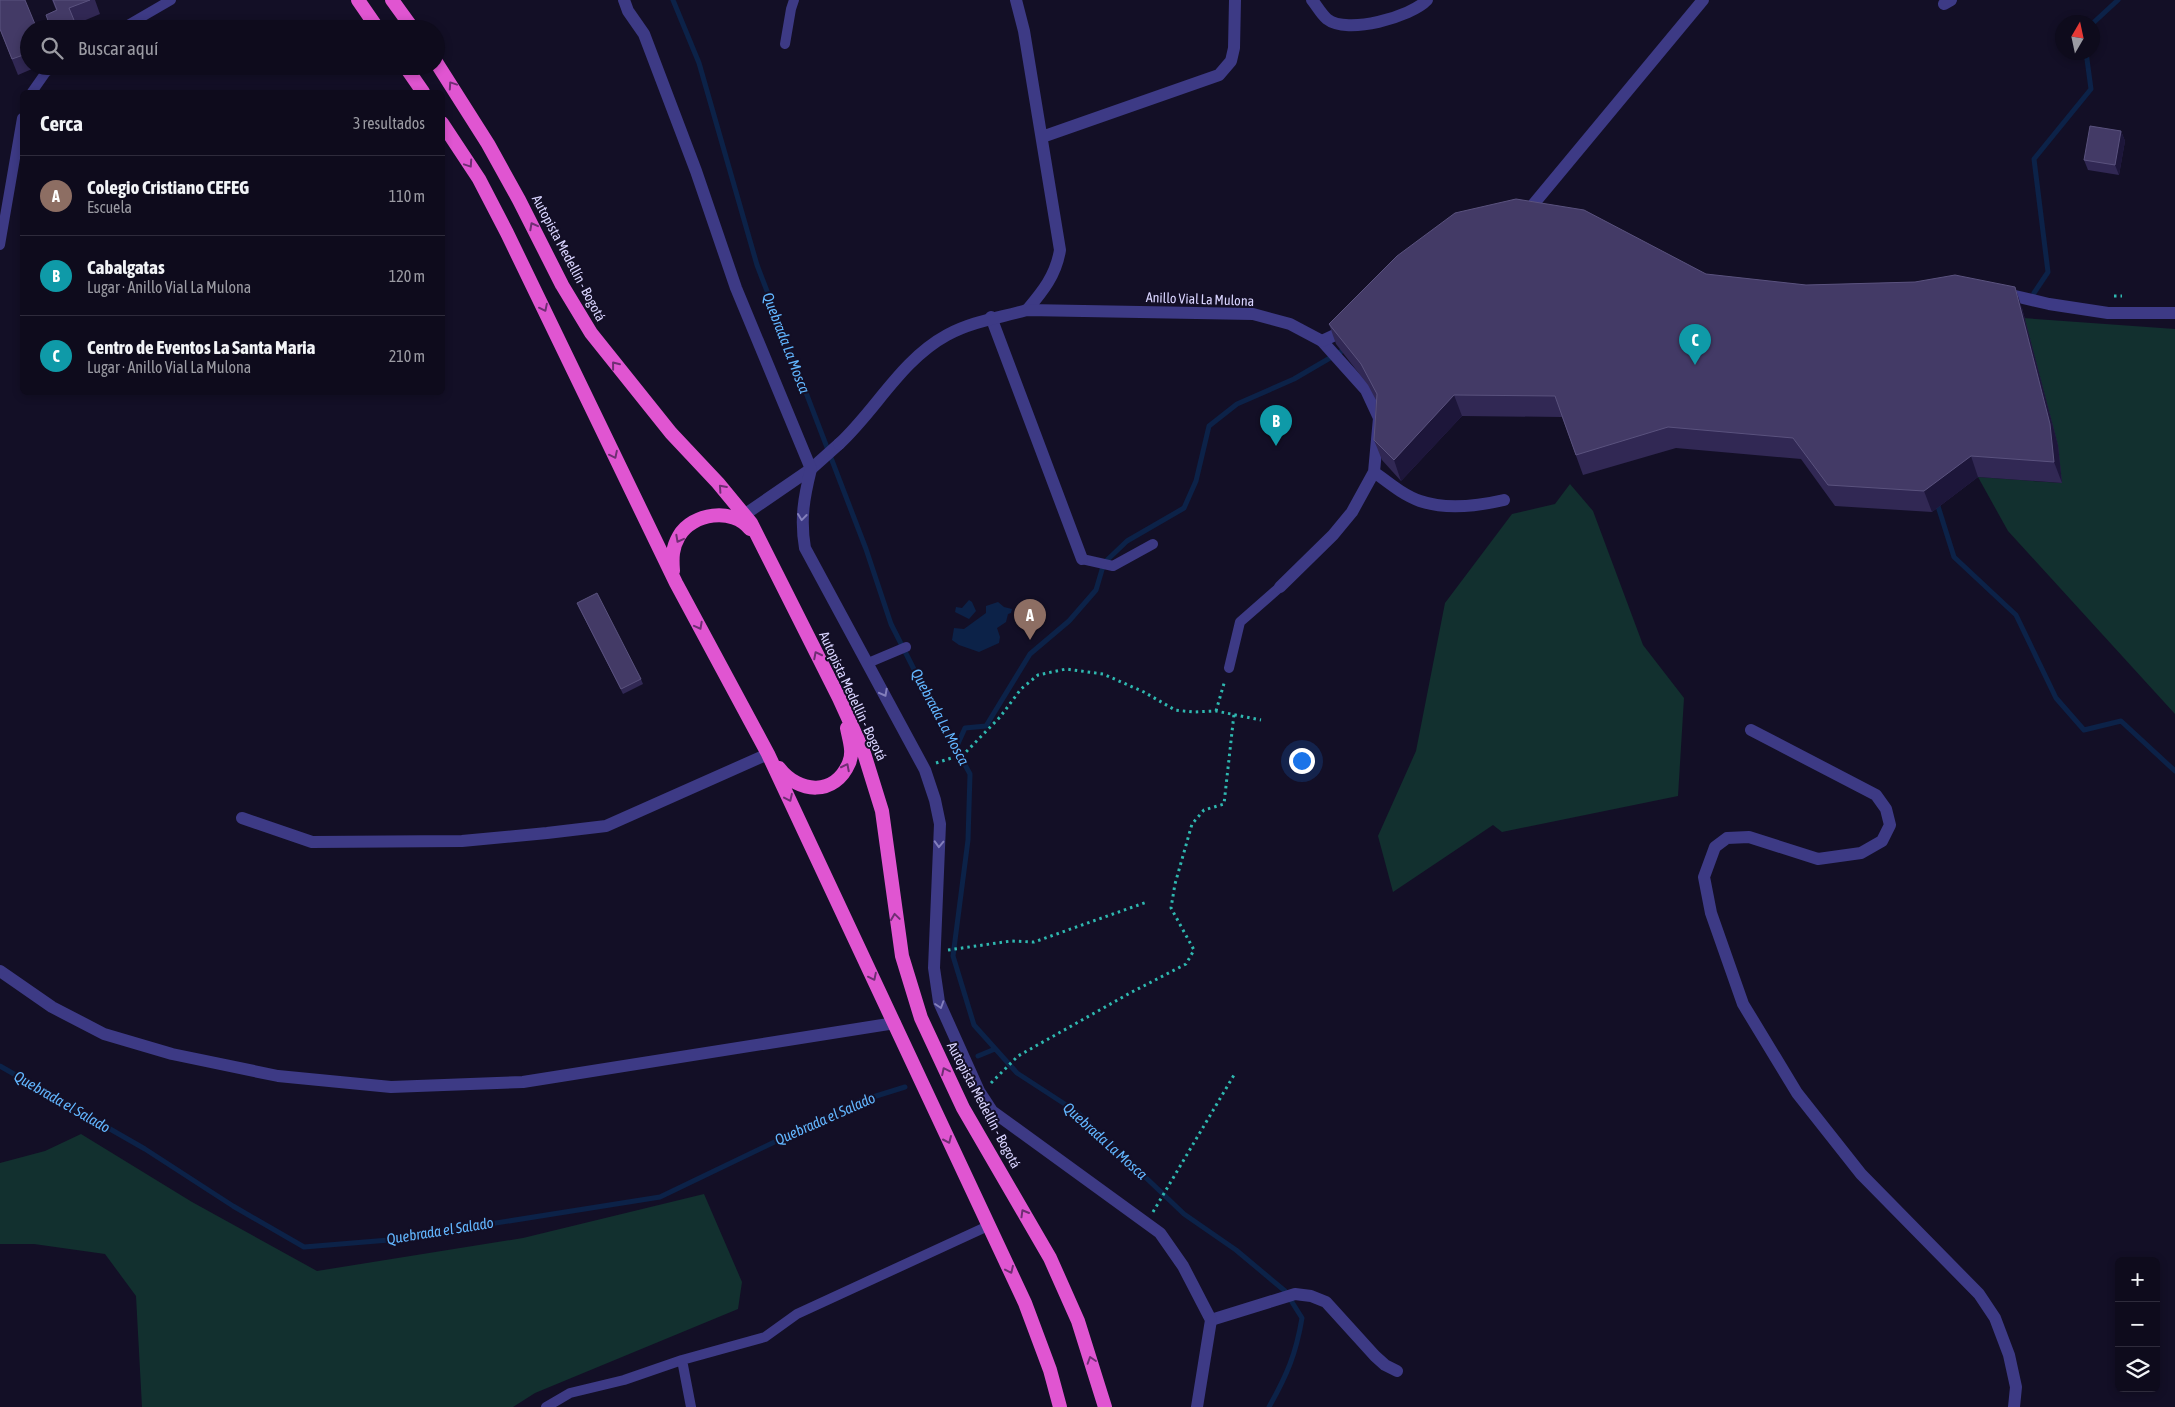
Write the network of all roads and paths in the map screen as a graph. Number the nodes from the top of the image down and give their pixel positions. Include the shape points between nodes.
1 (171, 0) edge
2 (358, 0) edge
3 (392, 0) edge
4 (624, 0) edge
5 (794, 0) edge
6 (1016, 0) edge
7 (1235, 0) edge
8 (1312, 0) edge
9 (1427, 0) edge
10 (1703, 0) edge
11 (137, 20) edge
12 (372, 20) edge
13 (406, 20) edge
14 (785, 44) dead end
15 (44, 75) edge
16 (411, 75) edge
17 (444, 75) edge
18 (33, 90) edge
19 (422, 90) edge
20 (445, 128) edge
21 (20, 130) edge
22 (1042, 138) junction
23 (1527, 212) junction
24 (1513, 215) edge
25 (1544, 215) edge
26 (0, 245) edge
27 (1987, 292) edge
28 (1027, 310) junction
29 (2175, 313) edge
30 (1358, 316) edge
31 (991, 317) junction
32 (1325, 343) junction
33 (812, 469) junction
34 (1374, 472) junction
35 (1504, 500) dead end
36 (744, 515) junction
37 (760, 542) junction
38 (1153, 544) dead end
39 (1082, 559) joint
40 (676, 583) junction
41 (1280, 587) joint
42 (906, 647) dead end
43 (868, 663) junction
44 (1229, 668) joint
45 (839, 698) junction
46 (1216, 711) junction
47 (1234, 714) junction
48 (1262, 720) dead end
49 (1751, 730) dead end
50 (768, 754) junction
51 (937, 763) dead end
52 (242, 818) dead end
53 (1147, 902) dead end
54 (961, 948) dead end
55 (0, 972) edge
56 (895, 1023) junction
57 (1234, 1075) dead end
58 (987, 1087) dead end
59 (1151, 1216) dead end
60 (988, 1226) junction
61 (1211, 1320) junction
62 (682, 1360) junction
63 (1397, 1371) dead end
64 (546, 1407) edge
65 (690, 1407) edge
66 (1060, 1407) edge
67 (1105, 1407) edge
68 (1197, 1407) edge
69 (2014, 1407) edge

1 - 11 lane
2 - 12 highway
3 - 13 highway
4 - 33 street via 644,34 736,288
5 - 14 lane
6 - 22 street
7 - 22 street via 1231,62 1220,75
8 - 9 street via 1327,19 1355,25 1403,15
10 - 23 street
15 - 18 lane
16 - 19 highway
36 -> 17 highway, Autopista Medellín - Bogotá via 671,433 591,333 562,285 520,200
20 -> 40 highway via 479,179 507,233
21 - 26 lane
22 - 28 street via 1060,250 1057,267 1047,287
23 - 24 street
23 - 25 street
27 - 29 street via 2108,313
28 - 31 street, Anillo Vial La Mulona
28 - 32 street, Anillo Vial La Mulona via 1253,314 1290,324
30 - 32 street
31 - 33 street, Anillo Vial La Mulona via 970,324 929,348 895,380 856,428
31 - 39 street
32 - 34 street, Anillo Vial La Mulona via 1366,390 1379,418
33 - 36 street, Anillo Vial La Mulona
33 -> 43 street via 801,526 804,548
34 - 35 street via 1396,489 1421,501 1456,506
34 - 41 street via 1352,512
36 - 37 highway, Autopista Medellín - Bogotá
37 -> 40 highway via 748,526 731,517 712,515 693,521 679,535 672,553
45 -> 37 highway, Autopista Medellín - Bogotá
38 - 39 lane via 1113,566
40 -> 50 highway
41 - 44 lane via 1240,622
42 - 43 lane
43 -> 61 street via 925,770 935,800 940,824 936,986 946,1022 979,1091 992,1111 1160,1232 1183,1266
44 - 46 path
50 -> 45 highway via 793,782 808,788 822,787 840,777 849,762 851,749
67 -> 45 highway, Autopista Medellín - Bogotá via 1078,1321 1050,1258 963,1108 921,1018 902,956 882,812 864,753
46 - 47 path
46 - 51 path via 1175,710 1103,674 1066,669 1038,675 1021,689 1000,717 964,754
47 - 48 path
47 - 58 path via 1224,804 1204,810 1192,824 1175,884 1171,908 1194,950 1186,964 1018,1056
49 - 69 street via 1876,795 1886,809 1890,825 1882,841 1861,853 1818,859 1749,837 1727,838 1715,847 1704,877 1711,913 1743,1004 1797,1092 1861,1174 1979,1294 1995,1318 2009,1354 2016,1387
50 - 52 street via 606,826 462,840 312,842
50 -> 56 highway
53 - 54 path via 1034,942 1010,941
55 - 56 street via 52,1007 104,1034 172,1054 278,1076 391,1087 523,1082
56 -> 60 highway
57 - 59 path
60 - 62 lane via 797,1314 765,1337
60 -> 66 highway via 1025,1303
61 - 63 street via 1295,1294 1311,1296 1326,1302 1375,1356
61 - 68 street
62 - 64 lane via 624,1380 570,1393
62 - 65 lane

